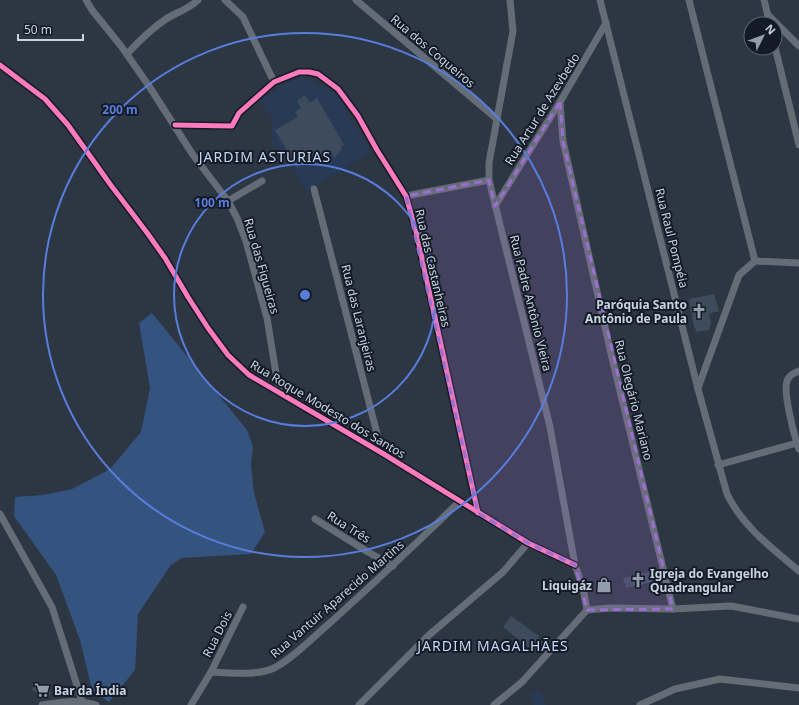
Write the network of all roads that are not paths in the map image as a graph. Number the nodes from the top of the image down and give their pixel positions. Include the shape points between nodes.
1 (86, 0) edge
2 (198, 0) edge
3 (225, 0) edge
4 (356, 0) edge
5 (510, 0) edge
6 (600, 0) edge
7 (689, 0) edge
8 (764, 0) edge
9 (768, 15) joint
10 (606, 23) junction
11 (799, 46) edge
12 (127, 54) junction
13 (777, 56) edge
14 (0, 65) edge
15 (274, 82) junction
16 (560, 102) junction
17 (496, 119) junction
18 (174, 125) junction
19 (799, 145) edge
20 (489, 180) junction
21 (262, 181) dead end
22 (314, 189) dead end
23 (406, 196) junction
24 (228, 201) junction
25 (495, 206) junction
26 (755, 261) junction
27 (799, 263) edge
28 (799, 371) edge
29 (698, 389) junction
30 (279, 392) junction
31 (798, 446) edge
32 (382, 453) junction
33 (718, 465) junction
34 (460, 501) junction
35 (478, 512) junction
36 (0, 514) edge
37 (315, 519) dead end
38 (528, 543) junction
39 (575, 565) junction
40 (393, 566) junction
41 (799, 571) edge
42 (243, 607) dead end
43 (673, 609) junction
44 (587, 610) junction
45 (799, 619) edge
46 (211, 672) junction
47 (799, 688) edge
48 (82, 701) junction
49 (42, 705) edge
50 (96, 705) edge
51 (191, 705) edge
52 (359, 705) edge
53 (494, 705) edge
54 (640, 705) edge

1 - 12 street, Rua das Figueiras
2 - 12 street via 191,7 152,29
3 - 15 street via 243,17
4 - 17 street, Rua dos Coqueiros
5 - 17 street, Rua Padre Antônio Vieira via 513,31
6 - 10 street, Rua Raul Pompéia
7 - 26 street
8 - 9 street
9 - 11 street
10 - 16 street, Rua Artur de Azevbedo
10 - 29 street, Rua Raul Pompéia
12 - 18 street, Rua das Figueiras
13 - 19 street
14 - 30 street, Rua Roque Modesto dos Santos via 45,99 68,125 165,258 228,355 249,375
15 - 18 street, Rua das Castanheiras via 239,113 232,126
15 - 23 street, Rua das Castanheiras via 299,72 309,72 318,74 338,89 358,116
16 - 25 street, Rua Artur de Azevbedo
16 - 43 street, Rua Olegário Mariano via 563,142
17 - 20 street, Rua Padre Antônio Vieira
18 - 24 street, Rua das Figueiras
20 - 23 street
20 - 25 street, Rua Padre Antônio Vieira
21 - 24 street
22 - 32 street, Rua das Laranjeiras
23 - 35 street, Rua das Castanheiras
24 - 30 street, Rua das Figueiras via 246,241 267,318
25 - 39 street, Rua Padre Antônio Vieira via 550,427
26 - 27 street
26 - 29 street via 739,275
28 - 31 street via 792,374 786,387
29 - 33 street, Rua Raul Pompéia
30 - 32 street, Rua Roque Modesto dos Santos
31 - 33 street
32 - 34 street, Rua Roque Modesto dos Santos
33 - 41 street, Rua Raul Pompéia via 734,508 750,528
34 - 35 street, Rua Roque Modesto dos Santos
34 - 40 street, Rua Vantuir Aparecido Martins
35 - 38 street, Rua Roque Modesto dos Santos
36 - 48 street via 52,607
37 - 40 street, Rua Três
38 - 39 street, Rua Roque Modesto dos Santos
38 - 52 street via 503,572 429,636
39 - 44 street, Rua Padre Antônio Vieira
40 - 46 street, Rua Vantuir Aparecido Martins via 274,669 241,674
42 - 46 street, Rua Dois
43 - 44 street
43 - 45 street via 731,606
44 - 53 street via 522,682
46 - 51 street
47 - 54 street via 720,679 675,690
48 - 49 street
48 - 50 street

